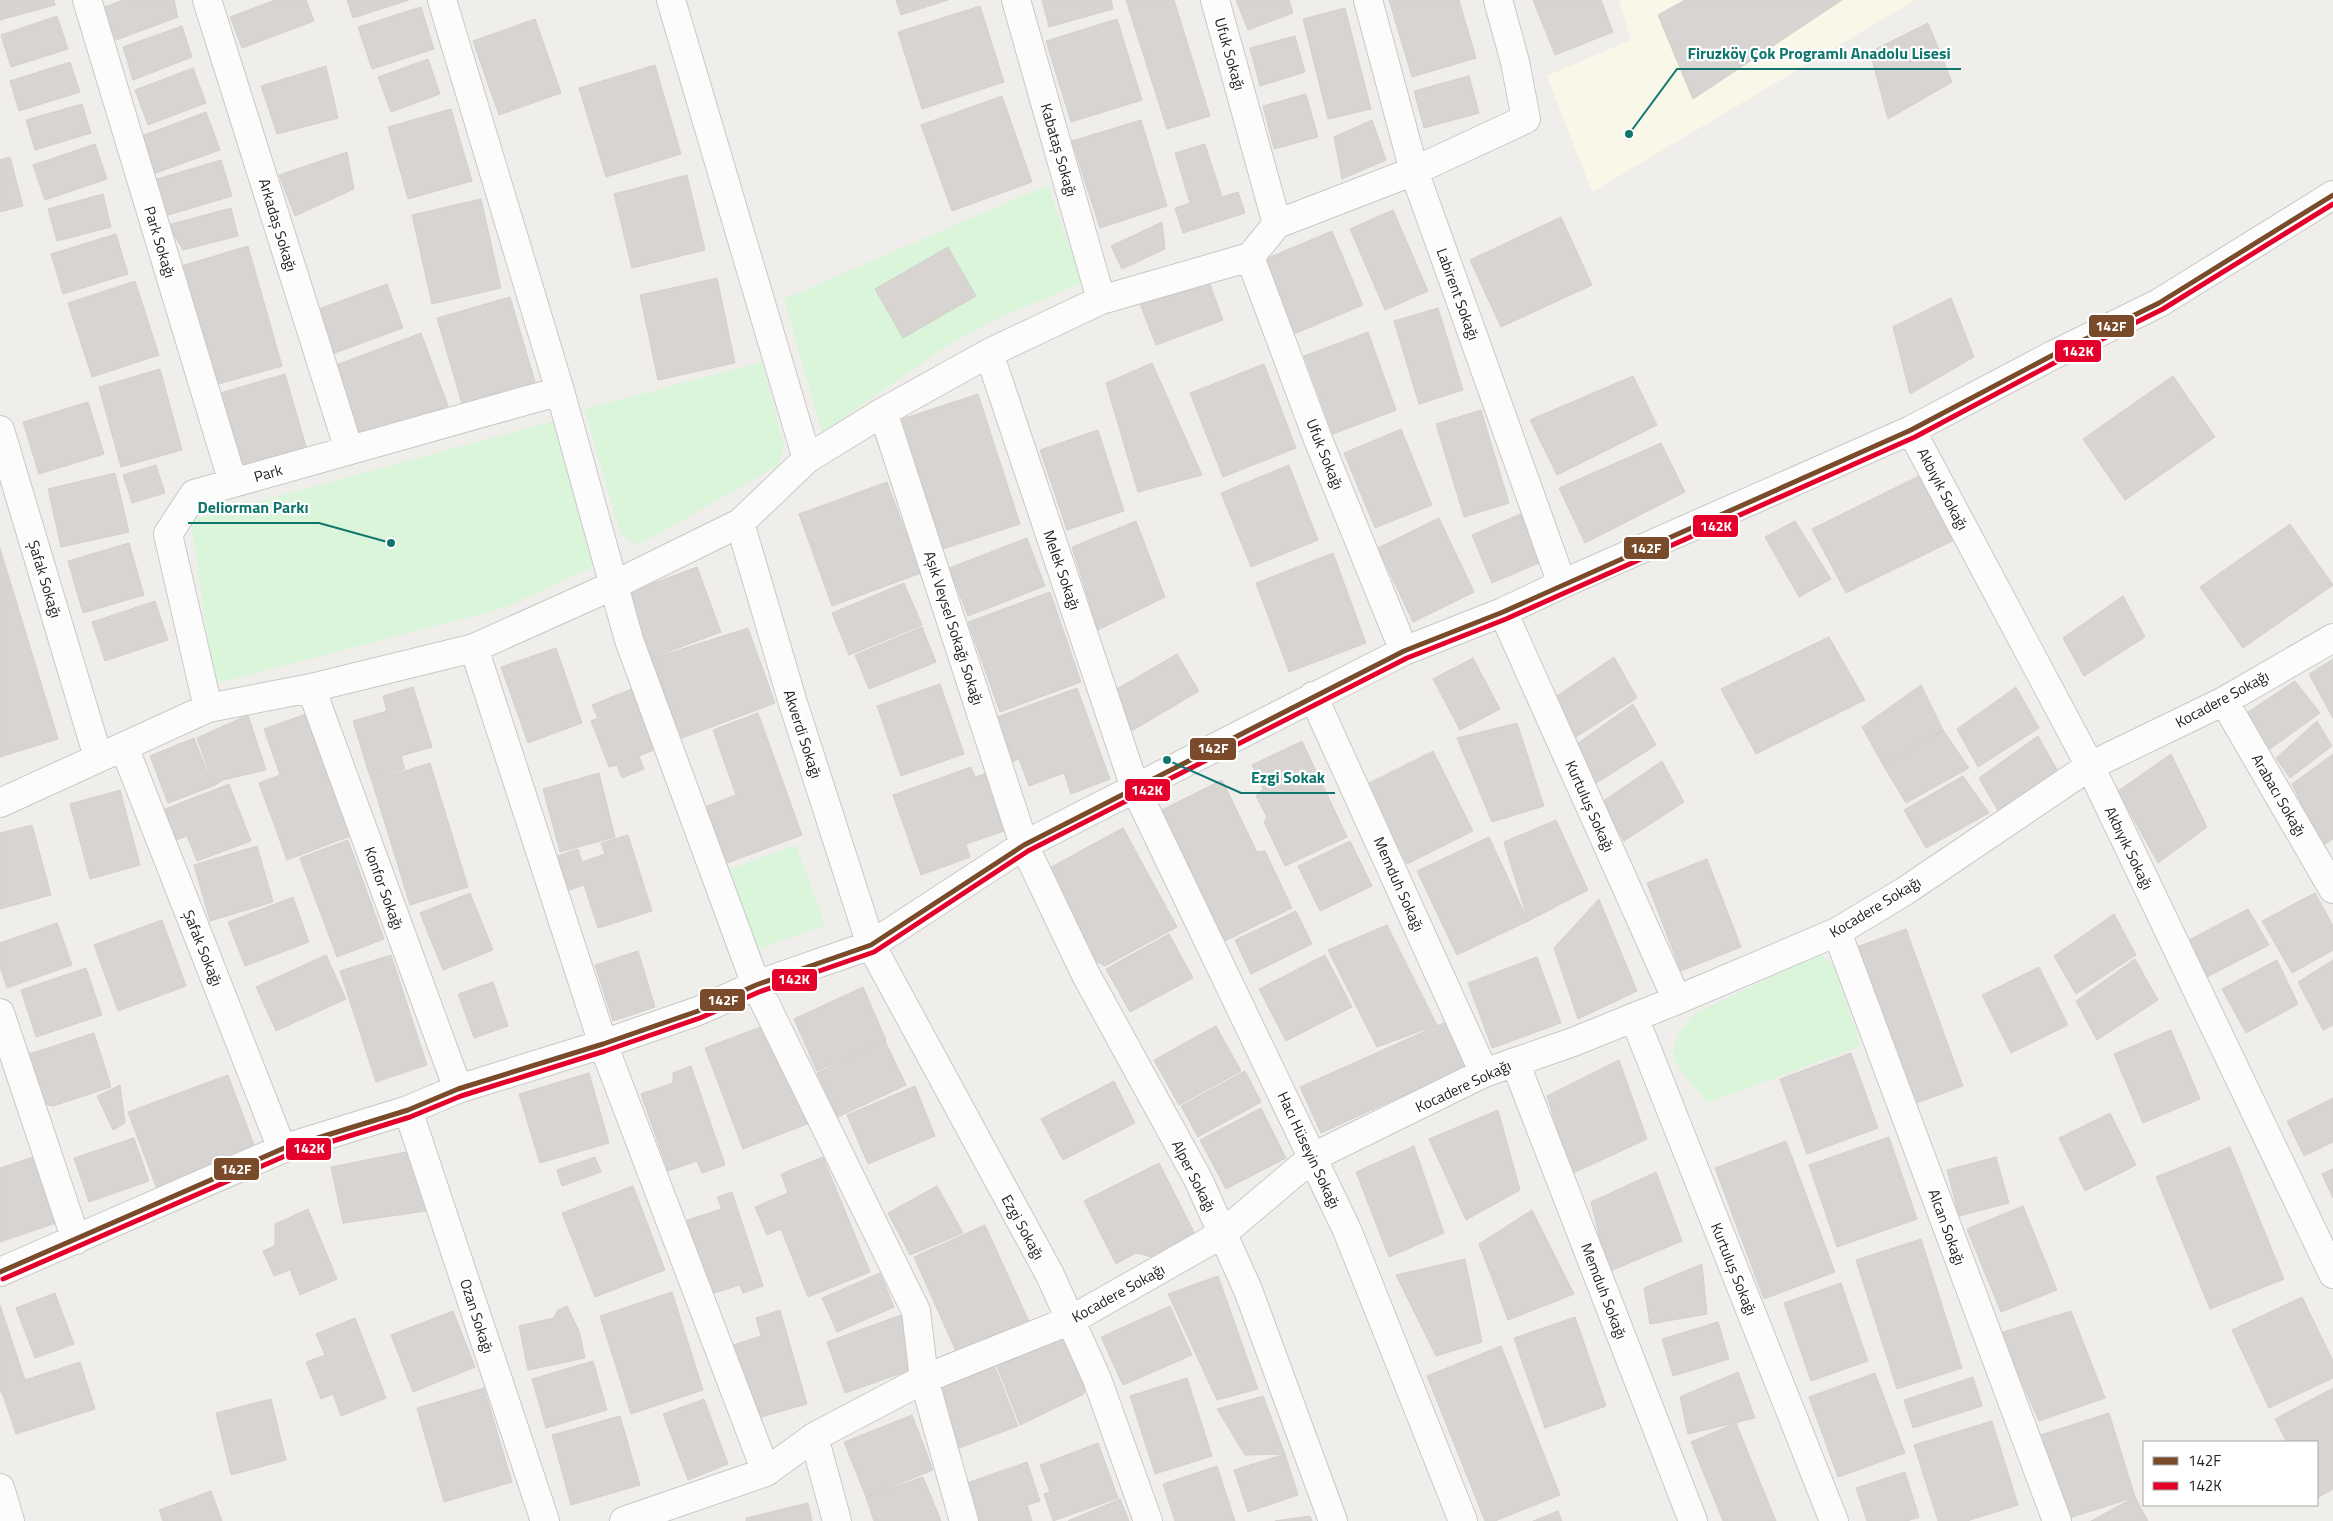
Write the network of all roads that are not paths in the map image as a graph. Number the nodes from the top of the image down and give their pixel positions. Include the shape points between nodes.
1 (87, 0) edge
2 (208, 0) edge
3 (442, 0) edge
4 (671, 0) edge
5 (1016, 0) edge
6 (1215, 0) edge
7 (1368, 0) edge
8 (1498, 0) edge
9 (1414, 171) junction
10 (2333, 195) edge
11 (1277, 224) junction
12 (1250, 256) junction
13 (1101, 300) junction
14 (989, 353) junction
15 (560, 391) junction
16 (883, 412) junction
17 (0, 430) edge
18 (1911, 430) junction
19 (349, 450) junction
20 (807, 460) junction
21 (232, 483) junction
22 (740, 523) junction
23 (1562, 584) junction
24 (612, 586) junction
25 (1503, 612) junction
26 (2333, 638) edge
27 (474, 648) junction
28 (1404, 651) junction
29 (311, 688) junction
30 (1314, 696) junction
31 (2224, 701) junction
32 (208, 708) junction
33 (124, 746) junction
34 (98, 757) junction
35 (2090, 766) junction
36 (1135, 788) junction
37 (0, 802) edge
38 (1024, 844) junction
39 (2333, 889) edge
40 (1837, 932) junction
41 (872, 945) junction
42 (756, 985) junction
43 (1678, 1000) junction
44 (0, 1012) edge
45 (1634, 1017) junction
46 (603, 1044) junction
47 (1515, 1062) junction
48 (1484, 1073) junction
49 (458, 1089) junction
50 (408, 1110) junction
51 (282, 1149) junction
52 (1313, 1157) junction
53 (1222, 1234) junction
54 (76, 1240) junction
55 (0, 1272) edge
56 (2333, 1274) edge
57 (1071, 1320) junction
58 (924, 1379) junction
59 (814, 1437) junction
60 (766, 1472) junction
61 (0, 1488) edge
62 (10, 1521) edge
63 (545, 1521) edge
64 (624, 1521) edge
65 (837, 1521) edge
66 (964, 1521) edge
67 (1148, 1521) edge
68 (1333, 1521) edge
69 (1463, 1521) edge
70 (1693, 1521) edge
71 (1834, 1521) edge
72 (2057, 1521) edge

1 - 21 street, Park Sokağı
2 - 19 street, Arkadaş Sokağı
3 - 15 street
4 - 20 street
5 - 13 street, Kabataş Sokağı
6 - 11 street, Ufuk Sokağı
7 - 9 street, Labirent Sokağı
8 - 9 street via 1526,119
9 - 11 street
9 - 23 street, Labirent Sokağı
10 - 18 street via 2159,303
11 - 12 street
12 - 13 street
12 - 28 street, Ufuk Sokağı
13 - 14 street
14 - 16 street
14 - 36 street, Melek Sokağı
15 - 19 street, Park
15 - 24 street
16 - 20 street
16 - 38 street, Aşık Veysel Sokağı Sokağı
17 - 34 street, Şafak Sokağı
18 - 23 street
18 - 35 street, Akbıyık Sokağı
19 - 21 street, Park
20 - 22 street
21 - 32 street, Park via 194,494 168,534
22 - 24 street
22 - 41 street, Akverdi Sokağı via 793,703
23 - 25 street
24 - 27 street
24 - 42 street
25 - 28 street
25 - 43 street, Kurtuluş Sokağı
26 - 31 street, Kocadere Sokağı
27 - 29 street
27 - 46 street
28 - 30 street
29 - 32 street
29 - 49 street, Konfor Sokağı
30 - 36 street
30 - 48 street, Memduh Sokağı
31 - 35 street, Kocadere Sokağı
31 - 39 street, Arabacı Sokağı
32 - 33 street
33 - 34 street
33 - 51 street, Şafak Sokağı
34 - 37 street
35 - 40 street, Kocadere Sokağı
35 - 56 street, Akbıyık Sokağı
36 - 38 street
36 - 52 street, Hacı Hüseyin Sokağı
38 - 41 street
38 - 53 street, Alper Sokağı via 1086,975 1198,1180
40 - 43 street, Kocadere Sokağı
40 - 72 street, Alcan Sokağı
41 - 42 street
41 - 57 street, Ezgi Sokağı via 1050,1275
42 - 46 street via 698,1011
42 - 58 street via 916,1311
43 - 45 street, Kocadere Sokağı
44 - 54 street
45 - 47 street, Kocadere Sokağı
45 - 71 street, Kurtuluş Sokağı
46 - 49 street
46 - 60 street
47 - 48 street, Kocadere Sokağı
47 - 70 street, Memduh Sokağı
48 - 52 street, Kocadere Sokağı
49 - 50 street
50 - 51 street
50 - 63 street, Ozan Sokağı
51 - 54 street
52 - 53 street, Kocadere Sokağı
52 - 69 street, Hacı Hüseyin Sokağı via 1347,1230
53 - 57 street, Kocadere Sokağı
53 - 68 street, Alper Sokağı via 1248,1290
54 - 55 street
57 - 58 street, Kocadere Sokağı
57 - 67 street, Ezgi Sokağı via 1097,1379
58 - 59 street, Kocadere Sokağı
58 - 66 street
59 - 60 street, Kocadere Sokağı
59 - 65 street
60 - 64 street, Kocadere Sokağı
61 - 62 street

